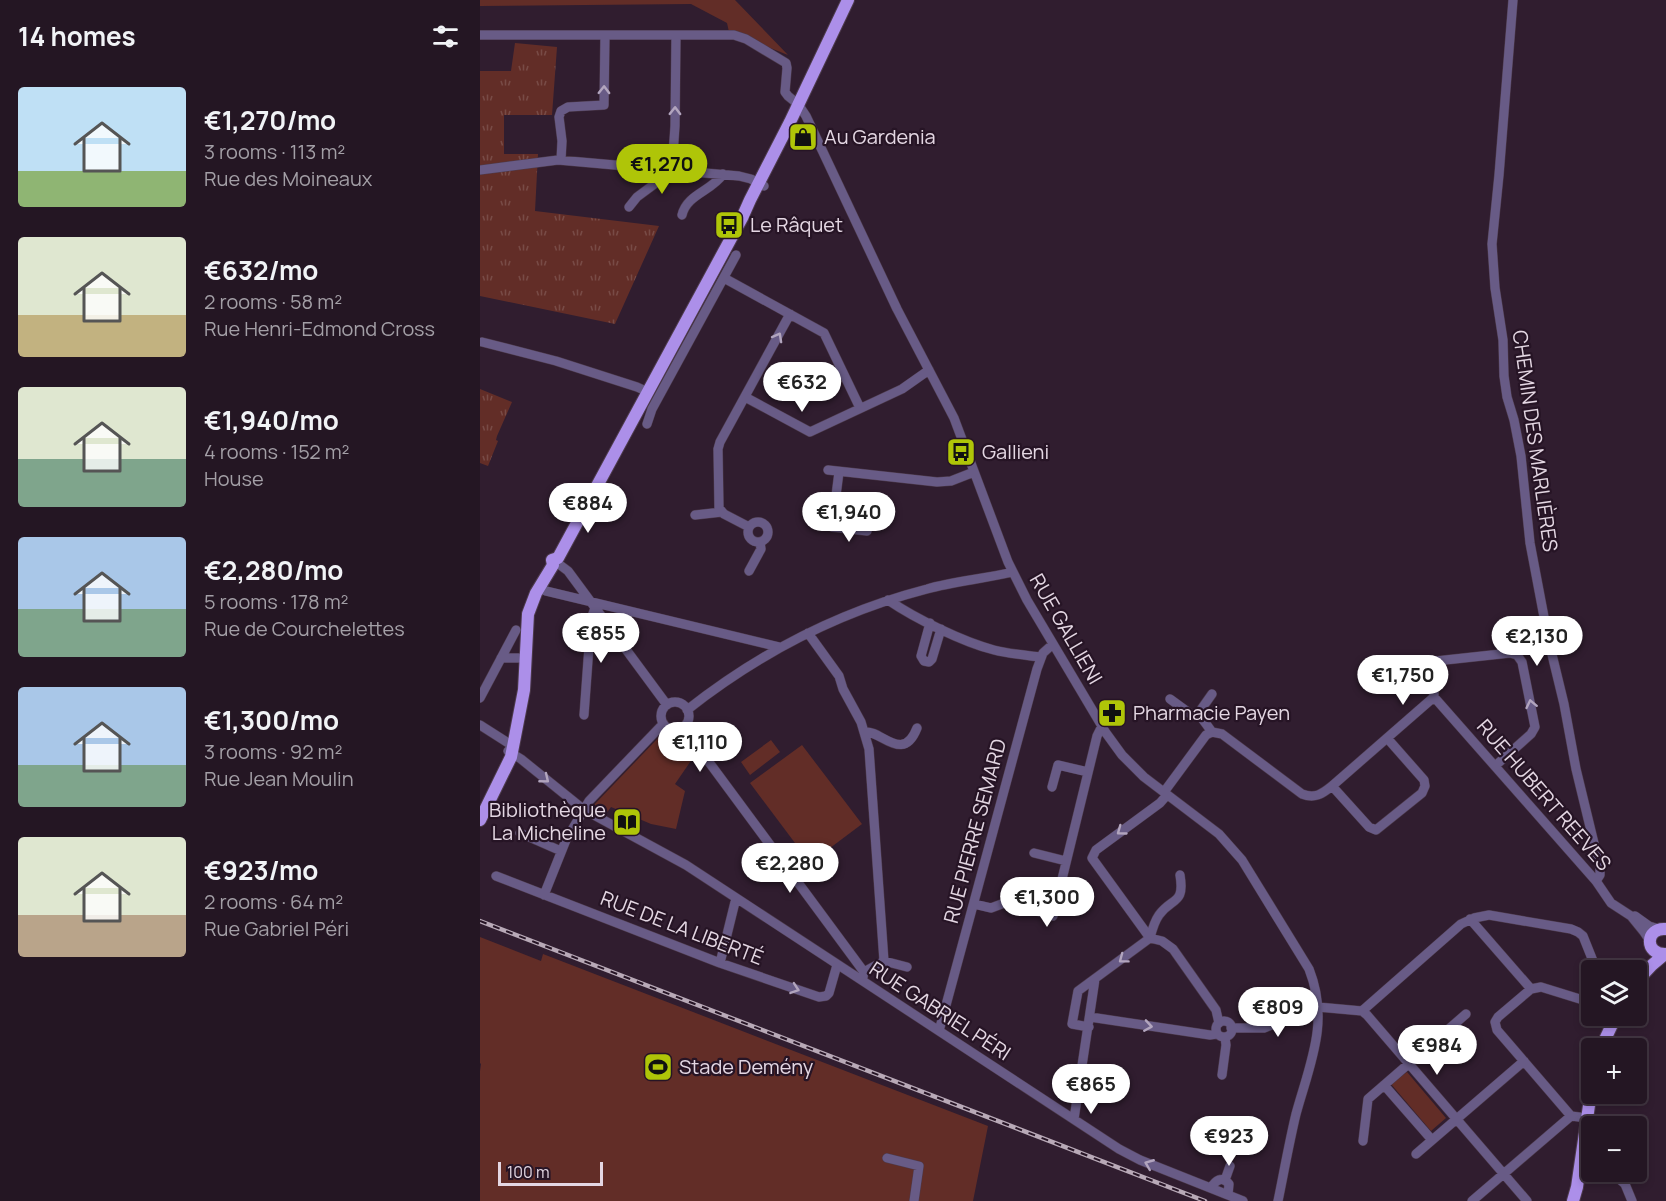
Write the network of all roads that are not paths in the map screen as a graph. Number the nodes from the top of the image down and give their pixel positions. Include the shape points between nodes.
1 (848, 0) edge
2 (855, 0) edge
3 (1513, 0) edge
4 (480, 35) edge
5 (605, 35) junction
6 (676, 35) junction
7 (802, 107) junction
8 (561, 160) junction
9 (672, 169) junction
10 (480, 170) edge
11 (723, 174) junction
12 (761, 185) junction
13 (629, 207) dead end
14 (682, 215) dead end
15 (736, 255) dead end
16 (724, 278) junction
17 (790, 314) junction
18 (482, 342) dead end
19 (929, 370) junction
20 (648, 392) junction
21 (745, 397) junction
22 (860, 408) junction
23 (647, 424) dead end
24 (828, 470) dead end
25 (839, 472) junction
26 (974, 472) junction
27 (722, 512) junction
28 (834, 513) dead end
29 (695, 515) dead end
30 (749, 527) junction
31 (760, 542) junction
32 (557, 563) junction
33 (749, 572) dead end
34 (1012, 572) junction
35 (539, 588) junction
36 (888, 600) junction
37 (592, 604) junction
38 (930, 623) junction
39 (941, 629) junction
40 (516, 630) dead end
41 (808, 633) junction
42 (1053, 644) junction
43 (779, 647) junction
44 (1041, 657) junction
45 (501, 658) junction
46 (526, 658) junction
47 (1212, 694) dead end
48 (1434, 697) junction
49 (480, 698) edge
50 (1170, 699) dead end
51 (667, 705) junction
52 (687, 710) junction
53 (584, 715) dead end
54 (1201, 717) junction
55 (663, 724) junction
56 (480, 725) edge
57 (1102, 726) junction
58 (683, 727) junction
59 (917, 728) dead end
60 (865, 732) junction
61 (1212, 732) junction
62 (1387, 738) junction
63 (512, 745) junction
64 (1495, 766) junction
65 (1088, 772) junction
66 (1332, 786) junction
67 (1052, 787) dead end
68 (1165, 794) junction
69 (480, 809) edge
70 (583, 810) junction
71 (480, 820) edge
72 (520, 833) dead end
73 (561, 851) junction
74 (1034, 852) dead end
75 (1066, 861) junction
76 (1180, 875) dead end
77 (496, 876) dead end
78 (1596, 880) junction
79 (544, 895) junction
80 (736, 898) junction
81 (974, 904) junction
82 (1622, 910) junction
83 (1470, 919) junction
84 (1662, 929) edge
85 (1150, 939) junction
86 (1651, 944) junction
87 (1665, 954) edge
88 (1592, 960) edge
89 (884, 961) junction
90 (1647, 961) edge
91 (720, 963) junction
92 (837, 965) junction
93 (907, 967) dead end
94 (1647, 969) edge
95 (863, 976) junction
96 (1095, 979) junction
97 (1531, 988) junction
98 (1581, 999) edge
99 (1318, 1007) junction
100 (1362, 1011) junction
101 (1299, 1014) junction
102 (1466, 1014) dead end
103 (1090, 1017) junction
104 (1219, 1023) junction
105 (1318, 1026) junction
106 (1089, 1027) junction
107 (1231, 1028) junction
108 (939, 1031) junction
109 (1221, 1036) junction
110 (1524, 1061) junction
111 (1409, 1064) junction
112 (1222, 1075) dead end
113 (1384, 1085) junction
114 (1582, 1104) edge
115 (1584, 1104) edge
116 (1579, 1117) junction
117 (1074, 1119) junction
118 (1457, 1119) junction
119 (1581, 1134) edge
120 (1432, 1140) junction
121 (1363, 1141) dead end
122 (1416, 1154) dead end
123 (887, 1158) dead end
124 (1230, 1166) dead end
125 (1503, 1174) junction
126 (1225, 1179) junction
127 (1581, 1180) edge
128 (1623, 1182) edge
129 (1211, 1188) junction
130 (1228, 1195) junction
131 (914, 1201) edge
132 (1243, 1201) edge
133 (1278, 1201) edge
134 (1472, 1201) edge
135 (1527, 1201) edge
136 (1573, 1201) edge
137 (1632, 1201) edge

1 - 7 main road
2 - 7 main road
3 - 78 street, CHEMIN DES MARLIÈRES via 1493,268 1504,376 1521,456 1531,552 1600,868
4 - 5 street
5 - 6 street
8 -> 5 street via 561,111 565,107 604,105
6 - 7 street, RUE GALLIENI via 734,35 755,44 785,62 785,92
9 -> 6 street
7 - 12 main road
7 - 19 street, RUE GALLIENI
8 - 9 street
8 - 10 street
9 - 11 street
9 - 13 street
11 - 12 street via 745,177
11 - 14 street via 688,202
12 - 20 main road
15 - 16 street
16 - 17 street
16 - 23 street
21 -> 17 street
17 - 22 street via 825,334
18 - 20 street via 556,361
19 - 22 street via 902,389
19 - 26 street, RUE GALLIENI via 954,418
20 - 32 main road
21 - 22 street via 810,432
21 - 27 street via 718,449
24 - 25 street
25 - 26 street via 937,482
25 - 28 street
26 - 34 street, RUE GALLIENI
27 - 29 street
27 - 30 street
30 - 31 street via 750,538
30 - 31 street via 755,522 766,526 767,535
31 - 33 street via 761,549
32 - 35 main road
32 - 37 street via 567,570
34 - 36 street via 940,585
34 - 42 street, RUE GALLIENI
35 - 37 street
35 - 46 main road via 527,619
36 - 38 street
36 - 41 street
37 - 43 street
37 - 51 street
37 - 53 street
38 - 39 street
38 - 39 street via 921,653 924,662 932,659
39 - 44 street via 997,651
40 - 45 street
41 - 43 street
41 - 60 street via 837,672
42 - 44 street, RUE PIERRE SEMARD
42 - 57 street, RUE GALLIENI
43 - 52 street
44 - 81 street, RUE PIERRE SEMARD
45 - 46 street
45 - 49 street
46 - 63 main road via 523,697
47 - 54 street via 1200,711
48 - 62 street
48 - 64 street, RUE HUBERT REEVES
64 -> 48 street via 1535,727 1521,660 1506,653 1433,664
50 - 54 street
51 - 52 street via 678,703
51 - 55 street via 661,713
52 - 58 street via 688,719
54 - 61 street
55 - 58 street via 673,730
55 - 70 street
56 - 63 street, RUE GABRIEL PÉRI
57 - 65 street
57 - 68 street, RUE GALLIENI via 1127,761
58 - 95 street
59 - 60 street via 911,739 901,744
60 - 89 street
61 - 66 street via 1222,734 1302,794 1314,797
61 - 68 street
62 - 66 street
62 - 66 street via 1424,780 1424,790 1413,800 1379,829 1372,830
63 - 69 main road
63 -> 70 street, RUE GABRIEL PÉRI
63 - 71 main road via 508,763
64 - 78 street, RUE HUBERT REEVES
65 - 67 street via 1058,765
65 - 75 street
68 -> 85 street via 1160,803 1096,850 1092,858
68 - 99 street, RUE GALLIENI via 1219,834 1239,856 1303,958 1313,980
70 - 73 street
70 - 80 street, RUE GABRIEL PÉRI via 680,861
72 - 73 street
73 - 79 street
74 - 75 street
75 - 81 street via 1053,916 1007,902 991,908
76 - 85 street via 1179,898 1158,916
77 - 79 street, RUE DE LA LIBERTÉ
78 - 82 street, RUE HUBERT REEVES via 1611,903
79 - 91 street, RUE DE LA LIBERTÉ
80 - 91 street
80 - 92 street, RUE GABRIEL PÉRI
81 - 108 street, RUE PIERRE SEMARD
82 - 84 street, RUE HUBERT REEVES
82 - 86 street, RUE HUBERT REEVES via 1634,919
83 - 88 street via 1497,916 1571,929 1584,939
83 - 97 street
83 - 100 street
84 - 86 main road via 1652,933
85 -> 96 street
85 - 104 street via 1173,949 1216,1010
86 - 87 main road via 1656,952
86 - 90 main road
87 - 94 main road
89 - 93 street
89 - 95 street
91 -> 92 street, RUE DE LA LIBERTÉ via 821,997 829,993
92 - 95 street, RUE GABRIEL PÉRI
95 - 108 street, RUE GABRIEL PÉRI
96 - 103 street
96 - 106 street via 1078,991 1072,1024
97 - 98 street via 1541,987
97 - 110 street via 1495,1023
99 - 100 street
99 - 101 street
99 - 105 street, RUE GALLIENI
100 - 111 street
101 - 105 street via 1311,1017
101 - 107 street via 1263,1028
102 - 111 street
103 - 106 street
103 -> 109 street
104 - 107 street via 1226,1022
104 - 109 street via 1216,1027
105 - 133 street, RUE GALLIENI
106 - 117 street
107 - 109 street via 1231,1033
108 - 117 street, RUE GABRIEL PÉRI
109 - 112 street via 1226,1045
110 - 116 street
110 - 118 street
111 - 113 street
111 - 118 street
113 - 120 street
113 - 121 street via 1367,1101
114 - 116 main road
115 - 116 main road
116 - 119 main road
116 - 125 street
129 -> 117 street, RUE GABRIEL PÉRI via 1130,1155
118 - 120 street
118 - 125 street
120 - 122 street
123 - 131 street via 919,1166
124 - 126 street
125 - 134 street
125 - 135 street
126 - 129 street
126 - 130 street via 1229,1184
127 - 136 main road
128 - 137 street
129 - 130 street, RUE GABRIEL PÉRI
130 - 132 street, RUE GABRIEL PÉRI

